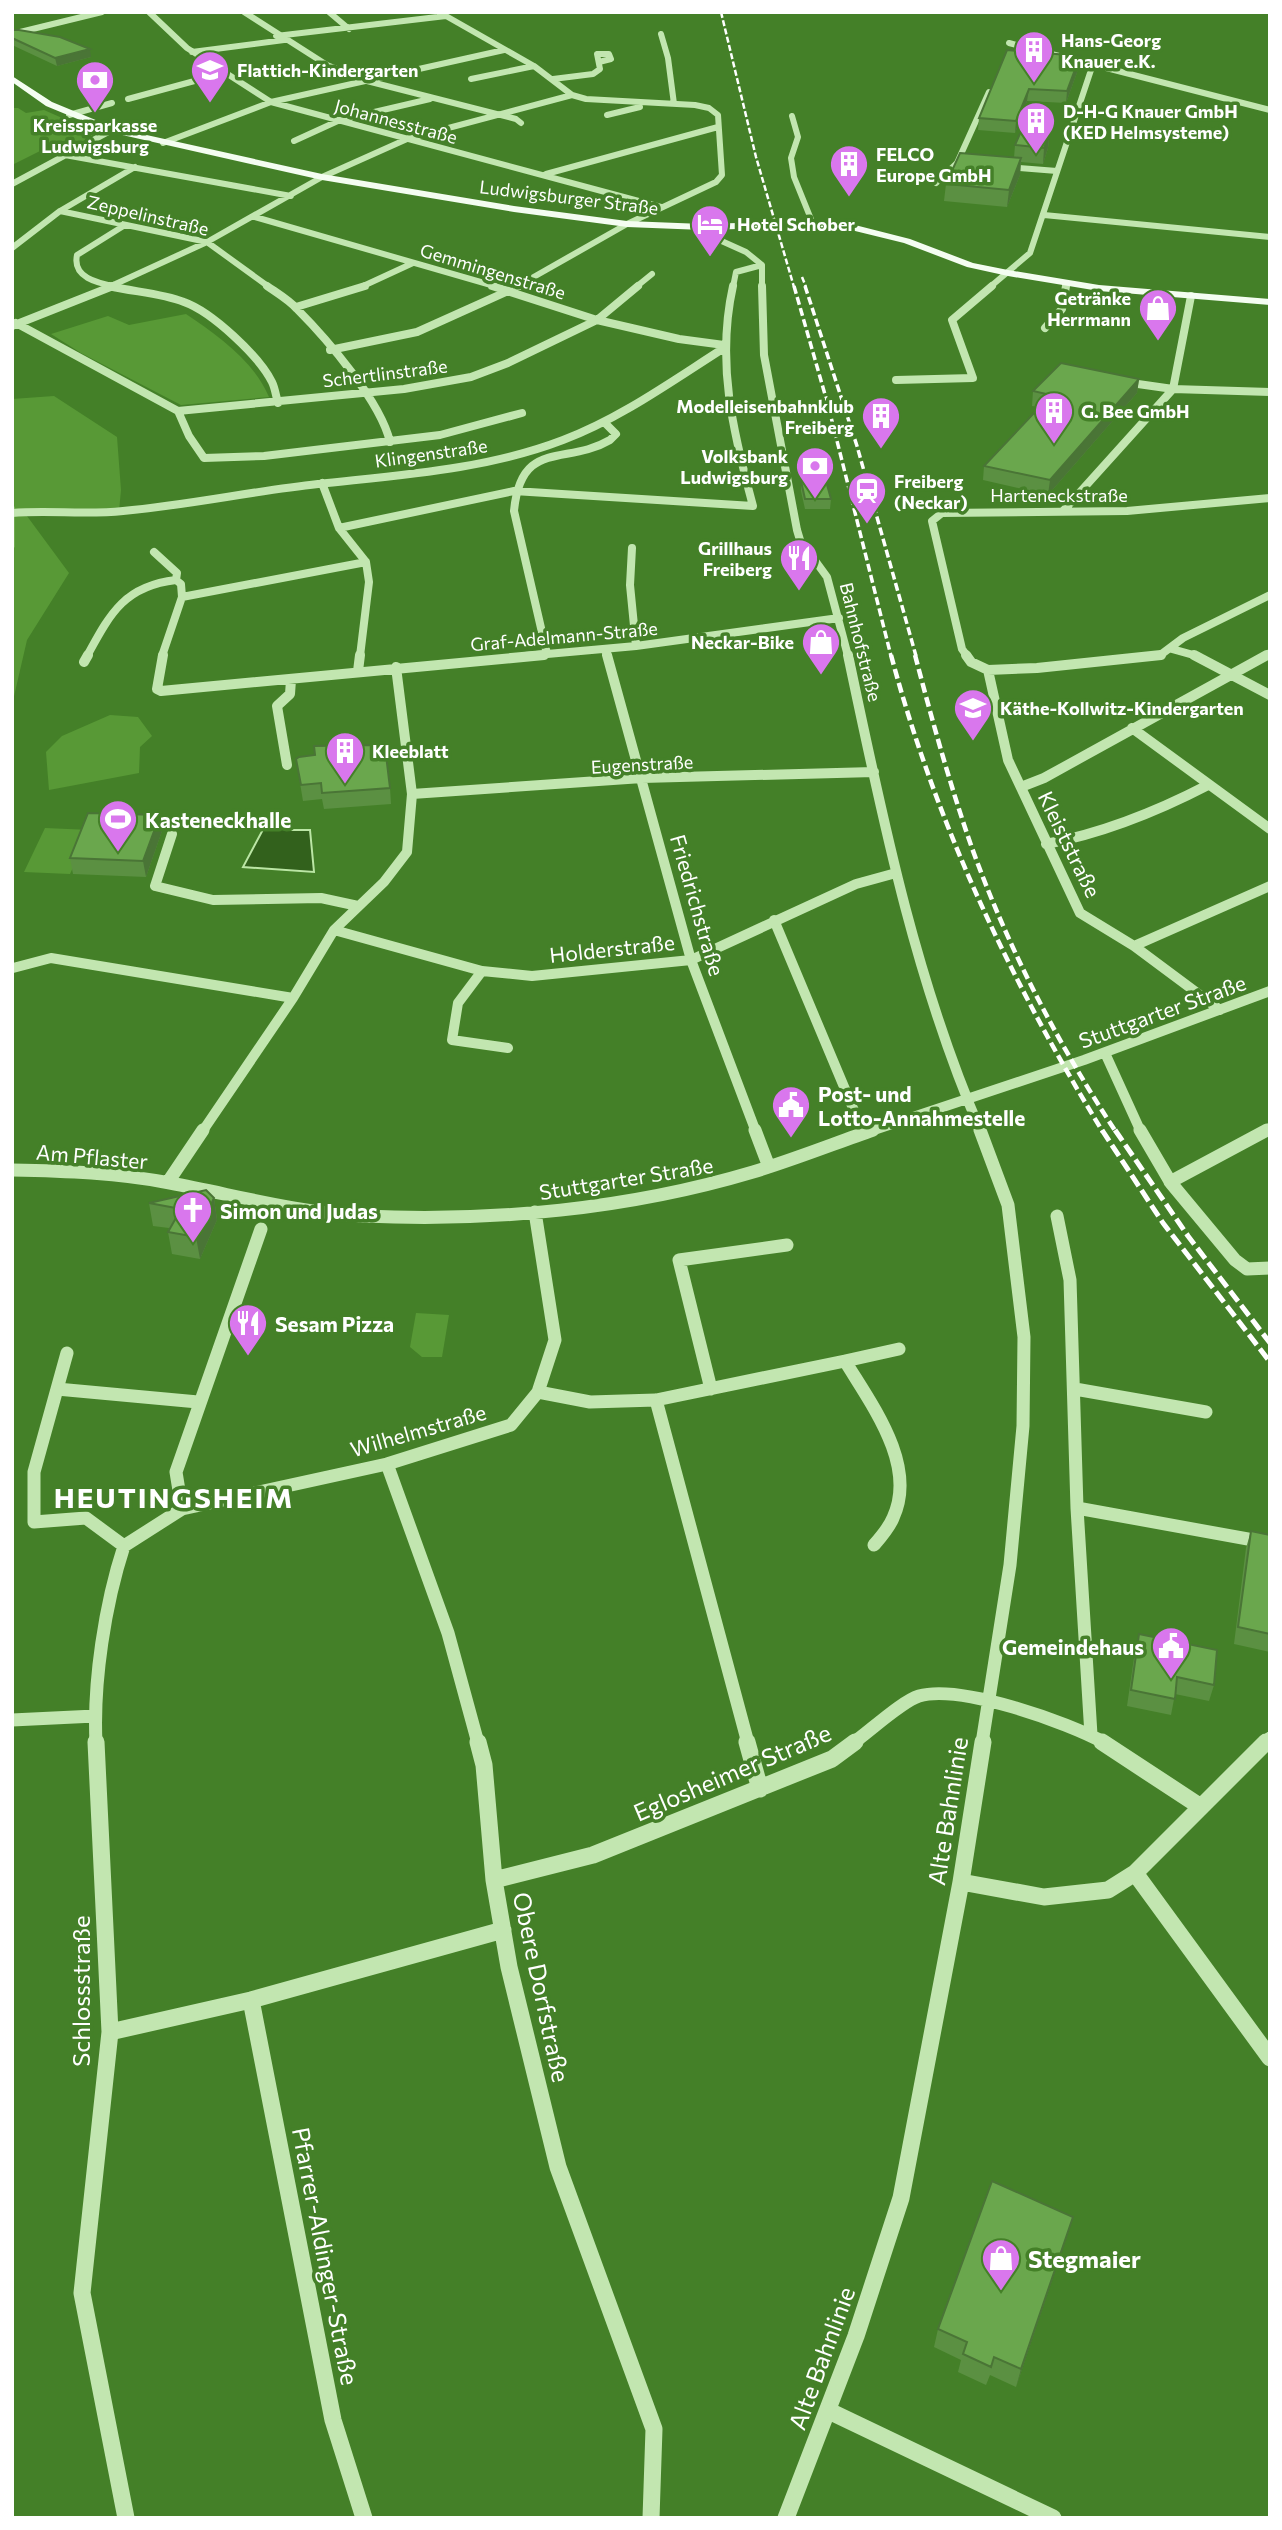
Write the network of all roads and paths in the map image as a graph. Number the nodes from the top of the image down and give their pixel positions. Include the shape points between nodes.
1 (99, 12) edge
2 (149, 12) edge
3 (244, 12) edge
4 (329, 12) edge
5 (439, 12) edge
6 (446, 16) junction
7 (349, 29) junction
8 (12, 34) edge
9 (661, 34) dead end
10 (276, 36) junction
11 (284, 40) junction
12 (1009, 43) dead end
13 (504, 50) junction
14 (192, 52) junction
15 (599, 62) dead end
16 (1093, 64) junction
17 (534, 66) junction
18 (224, 74) junction
19 (13, 78) edge
20 (471, 79) dead end
21 (553, 79) junction
22 (367, 81) junction
23 (989, 92) edge
24 (572, 95) junction
25 (433, 98) junction
26 (128, 99) dead end
27 (271, 102) junction
28 (112, 103) dead end
29 (654, 103) junction
30 (674, 104) junction
31 (1270, 110) edge
32 (498, 114) junction
33 (69, 115) junction
34 (607, 115) dead end
35 (792, 116) dead end
36 (340, 120) junction
37 (521, 123) dead end
38 (718, 127) junction
39 (112, 130) junction
40 (407, 139) junction
41 (294, 141) dead end
42 (163, 144) junction
43 (65, 155) junction
44 (957, 163) junction
45 (970, 164) edge
46 (995, 166) edge
47 (135, 167) junction
48 (1058, 172) junction
49 (544, 174) junction
50 (322, 177) junction
51 (936, 183) dead end
52 (12, 184) edge
53 (291, 197) junction
54 (662, 206) junction
55 (60, 211) junction
56 (1044, 215) junction
57 (255, 217) junction
58 (627, 224) junction
59 (813, 224) junction
60 (125, 225) junction
61 (704, 227) junction
62 (1270, 237) edge
63 (208, 242) junction
64 (12, 248) edge
65 (413, 263) junction
66 (762, 265) junction
67 (1008, 273) junction
68 (652, 274) dead end
69 (1066, 284) junction
70 (112, 287) junction
71 (510, 291) junction
72 (1191, 296) junction
73 (1270, 302) edge
74 (296, 307) junction
75 (597, 320) junction
76 (14, 324) edge
77 (1045, 328) dead end
78 (724, 347) junction
79 (330, 350) junction
80 (896, 380) dead end
81 (1117, 381) edge
82 (1173, 389) junction
83 (1270, 392) edge
84 (368, 393) junction
85 (278, 402) junction
86 (178, 411) junction
87 (522, 413) dead end
88 (604, 422) junction
89 (390, 442) junction
90 (199, 454) joint
91 (322, 483) junction
92 (514, 491) junction
93 (1270, 498) edge
94 (1064, 510) junction
95 (12, 513) edge
96 (338, 528) junction
97 (632, 548) dead end
98 (154, 552) dead end
99 (366, 562) junction
100 (176, 580) junction
101 (1270, 595) edge
102 (182, 597) junction
103 (839, 618) junction
104 (636, 646) junction
105 (605, 649) junction
106 (1172, 649) junction
107 (1270, 653) edge
108 (547, 654) junction
109 (84, 662) dead end
110 (396, 667) junction
111 (988, 670) junction
112 (358, 671) junction
113 (1230, 673) junction
114 (290, 680) junction
115 (1270, 695) edge
116 (1132, 728) junction
117 (287, 765) dead end
118 (874, 772) junction
119 (642, 778) junction
120 (1208, 785) junction
121 (1021, 787) junction
122 (412, 794) junction
123 (1270, 829) edge
124 (173, 834) dead end
125 (1046, 844) junction
126 (896, 873) junction
127 (1270, 886) edge
128 (358, 906) junction
129 (774, 920) junction
130 (334, 930) junction
131 (1134, 946) junction
132 (691, 960) junction
133 (13, 968) edge
134 (482, 971) junction
135 (1270, 992) edge
136 (293, 998) junction
137 (1220, 1010) junction
138 (508, 1048) dead end
139 (1105, 1053) junction
140 (967, 1098) junction
141 (1270, 1128) edge
142 (864, 1133) junction
143 (769, 1167) junction
144 (12, 1170) edge
145 (168, 1182) junction
146 (1170, 1182) junction
147 (535, 1212) junction
148 (1057, 1216) dead end
149 (261, 1229) dead end
150 (787, 1245) dead end
151 (1268, 1269) edge
152 (899, 1349) dead end
153 (67, 1353) dead end
154 (845, 1361) junction
155 (57, 1389) junction
156 (711, 1389) junction
157 (1075, 1389) junction
158 (538, 1392) junction
159 (656, 1400) junction
160 (198, 1402) junction
161 (1206, 1412) dead end
162 (387, 1464) junction
163 (1077, 1508) junction
164 (182, 1509) junction
165 (1270, 1543) edge
166 (874, 1545) dead end
167 (124, 1546) junction
168 (1015, 1707) joint
169 (95, 1716) junction
170 (12, 1720) edge
171 (1091, 1735) junction
172 (1270, 1738) edge
173 (760, 1789) junction
174 (1201, 1807) junction
175 (1135, 1873) junction
176 (494, 1880) junction
177 (961, 1882) junction
178 (503, 1930) junction
179 (251, 2000) junction
180 (110, 2032) junction
181 (1270, 2058) edge
182 (829, 2411) junction
183 (126, 2518) edge
184 (364, 2518) edge
185 (651, 2518) edge
186 (786, 2518) edge
187 (1053, 2518) edge

1 - 8 street
2 - 14 street, Johannesstraße
3 - 10 street
4 - 7 street
5 - 6 street
6 - 7 street
6 - 13 street
7 - 10 street
9 - 30 street
10 - 11 street
11 - 14 street
11 - 22 street
12 - 16 street
13 - 17 street
13 - 22 street
14 - 18 street, Johannesstraße
15 - 21 street via 600,69 593,74
16 - 31 street
16 - 48 street
17 - 20 street
17 - 21 street
18 - 26 street
18 - 27 street, Johannesstraße
19 - 33 main road, Ludwigsburger Straße
21 - 24 street
22 - 25 street
22 - 27 street
23 - 44 street
24 - 29 street
24 - 32 street
25 - 32 street
25 - 36 street
27 - 36 street, Johannesstraße
27 - 42 street
28 - 33 street
29 - 30 street
29 - 34 street
30 - 38 street via 709,108 718,115
32 - 37 street
32 - 40 street
33 - 39 main road, Ludwigsburger Straße
35 - 59 street via 798,137 791,158 794,177
36 - 40 street, Johannesstraße
36 - 41 street
38 - 49 street
38 - 54 street via 722,175
39 - 42 main road, Ludwigsburger Straße
39 - 43 street
40 - 49 street, Johannesstraße
40 - 50 street
42 - 50 main road, Ludwigsburger Straße
43 - 47 street
43 - 52 street
44 - 45 street
44 - 51 street
46 - 48 street
47 - 53 street
47 - 55 street
48 - 56 street
49 - 54 street, Johannesstraße
50 - 53 street
50 - 58 main road, Ludwigsburger Straße
53 - 57 street
54 - 58 street
55 - 60 street, Zeppelinstraße
55 - 64 street
56 - 62 street
56 - 67 street via 1030,253
57 - 63 street
57 - 65 street, Gemmingenstraße
58 - 61 main road, Ludwigsburger Straße
58 - 71 street
59 - 61 main road, Ludwigsburger Straße
59 - 67 main road, Ludwigsburger Straße via 874,232
60 - 63 street, Zeppelinstraße
60 - 70 street via 77,255 75,264 86,278
61 - 66 street via 706,234 747,252
63 - 70 street
63 - 74 street, Zeppelinstraße
65 - 71 street, Gemmingenstraße
65 - 74 street via 357,291
66 - 78 street via 736,272
66 - 103 street, Bahnhofstraße via 764,355 786,482 800,540 827,577
67 - 69 main road, Ludwigsburger Straße
67 - 80 street via 952,320 973,378
68 - 75 street, Schertlinstraße
69 - 72 main road, Ludwigsburger Straße
69 - 77 street via 1062,309
70 - 76 street
70 - 85 street via 187,303 258,362
71 - 75 street, Gemmingenstraße
71 - 79 street via 417,332
72 - 73 main road, Ludwigsburger Straße
72 - 82 street
74 - 79 street, Zeppelinstraße
75 - 78 street, Gemmingenstraße
75 - 84 street, Schertlinstraße via 471,377
76 - 86 street
78 - 88 street, Klingenstraße
78 - 92 street via 724,384 753,506
79 - 84 street, Zeppelinstraße
81 - 82 street
82 - 83 street
82 - 94 street
84 - 85 street, Schertlinstraße
84 - 89 street, Zeppelinstraße
85 - 86 street, Schertlinstraße
86 - 90 street
87 - 89 street via 440,435
88 - 91 street, Klingenstraße via 520,454 476,465
88 - 92 street via 616,434 612,440 542,460 528,469
89 - 90 street via 214,460
91 - 95 street, Klingenstraße via 148,509 73,515
91 - 96 street
92 - 96 street
92 - 108 street via 514,511
93 - 94 street, Harteneckstraße via 1127,511
94 - 111 street, Harteneckstraße via 959,511 942,513 932,521 962,649 971,662
96 - 99 street
97 - 104 street via 629,596
98 - 100 street via 177,573
99 - 102 street
99 - 112 street via 369,582
100 - 102 street
100 - 109 street via 149,585 118,602
101 - 106 street via 1183,638
102 - 114 street, Graf-Adelmann-Straße via 163,652 157,689
103 - 104 street, Graf-Adelmann-Straße
103 - 118 street, Bahnhofstraße
104 - 105 street, Graf-Adelmann-Straße
105 - 108 street, Graf-Adelmann-Straße
105 - 119 street, Friedrichstraße
106 - 111 street via 1159,656 1103,663
106 - 113 street via 1189,652
107 - 113 street
108 - 110 street, Graf-Adelmann-Straße
110 - 112 street, Graf-Adelmann-Straße
110 - 122 street
111 - 121 street, Kleiststraße via 1008,760
112 - 114 street, Graf-Adelmann-Straße
113 - 115 street
113 - 116 street
114 - 117 street via 290,694 277,706
116 - 120 street
116 - 121 street
118 - 119 street, Eugenstraße
118 - 126 street, Bahnhofstraße
119 - 122 street, Eugenstraße
119 - 132 street, Friedrichstraße
120 - 123 street
120 - 125 street via 1147,816 1080,839
121 - 125 street, Kleiststraße
122 - 128 street via 407,852
124 - 128 street via 155,886 213,900 321,898
125 - 131 street, Kleiststraße via 1080,913
126 - 129 street, Holderstraße via 856,884
126 - 140 street, Bahnhofstraße via 934,1007
127 - 131 street
128 - 130 street
129 - 132 street, Holderstraße
129 - 142 street
130 - 134 street, Holderstraße
130 - 136 street
131 - 137 street, Kleiststraße
132 - 134 street, Holderstraße via 532,976
132 - 143 street, Friedrichstraße
133 - 136 street via 51,958
134 - 138 street via 458,1003 452,1040
135 - 137 street, Stuttgarter Straße
136 - 145 street
137 - 139 street, Stuttgarter Straße
139 - 140 street, Stuttgarter Straße
139 - 146 street via 1121,1079 1151,1153
140 - 142 street, Stuttgarter Straße
140 - 177 street, Alte Bahnlinie via 1008,1205 1024,1362 1015,1529
141 - 146 street
142 - 143 street, Stuttgarter Straße
143 - 147 street, Stuttgarter Straße via 665,1194
144 - 145 street, Am Pflaster via 94,1172
145 - 147 street, Stuttgarter Straße via 299,1209 363,1216
146 - 151 street via 1235,1260 1247,1269
147 - 158 street, Wilhelmstraße via 555,1340
148 - 157 street via 1070,1280
149 - 160 street
150 - 156 street via 679,1260
152 - 154 street
153 - 155 street
154 - 156 street
154 - 166 street via 890,1440 901,1482 894,1516
155 - 160 street
155 - 167 street via 29,1499 34,1522 86,1518
156 - 159 street
157 - 161 street
157 - 163 street
158 - 159 street via 590,1402
158 - 162 street, Wilhelmstraße via 511,1425
159 - 173 street
160 - 164 street via 176,1472
162 - 164 street, Wilhelmstraße
162 - 176 street, Obere Dorfstraße via 449,1633 484,1765
163 - 165 street
163 - 171 street
164 - 167 street, Wilhelmstraße
167 - 169 street, Schlossstraße via 111,1586
168 - 171 street, Eglosheimer Straße
168 - 173 street, Eglosheimer Straße via 939,1693 915,1697 832,1759
169 - 170 street
169 - 180 street, Schlossstraße
171 - 174 street, Eglosheimer Straße
172 - 174 street
173 - 176 street, Eglosheimer Straße via 593,1854
174 - 175 street
175 - 177 street via 1108,1890 1044,1897
175 - 181 street
176 - 178 street, Obere Dorfstraße
177 - 182 street, Alte Bahnlinie via 901,2198
178 - 179 street
178 - 185 street, Obere Dorfstraße via 558,2167 653,2429
179 - 180 street
179 - 184 street, Pfarrer-Aldinger-Straße via 333,2420
180 - 183 street, Schlossstraße via 82,2293
182 - 186 street, Alte Bahnlinie
182 - 187 street

